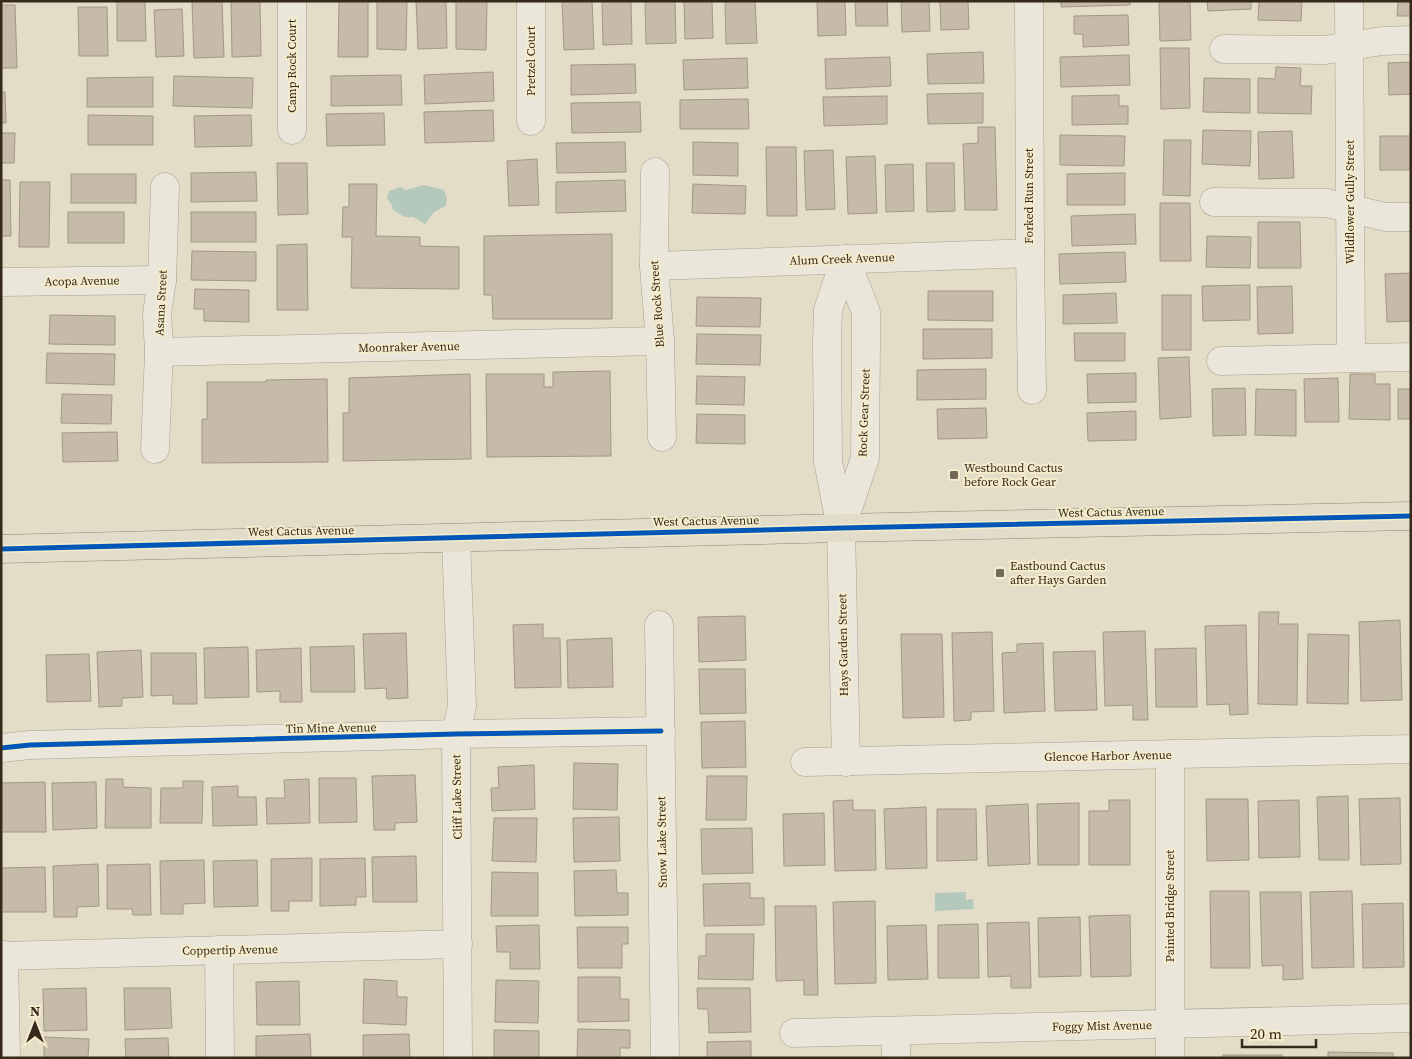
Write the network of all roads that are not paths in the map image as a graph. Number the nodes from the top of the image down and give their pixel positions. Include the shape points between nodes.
1 (292, 1) edge
2 (531, 1) edge
3 (1029, 1) edge
4 (1349, 1) edge
5 (1411, 40) edge
6 (1350, 46) junction
7 (1224, 49) dead end
8 (531, 121) dead end
9 (292, 130) dead end
10 (655, 172) dead end
11 (165, 187) dead end
12 (1214, 202) dead end
13 (1350, 209) junction
14 (1411, 218) edge
15 (1030, 253) junction
16 (844, 258) junction
17 (654, 266) junction
18 (162, 280) junction
19 (1, 282) edge
20 (660, 341) junction
21 (827, 342) junction
22 (866, 342) junction
23 (159, 352) junction
24 (1411, 357) edge
25 (1351, 358) junction
26 (1221, 361) dead end
27 (1032, 390) dead end
28 (662, 437) dead end
29 (155, 449) dead end
30 (1411, 516) edge
31 (841, 528) junction
32 (456, 538) junction
33 (1, 549) edge
34 (659, 625) dead end
35 (660, 731) junction
36 (456, 734) junction
37 (1, 748) edge
38 (1411, 749) edge
39 (1170, 754) junction
40 (805, 762) dead end
41 (846, 762) junction
42 (458, 944) junction
43 (219, 950) junction
44 (3, 956) edge
45 (1411, 1018) edge
46 (1170, 1024) junction
47 (896, 1031) junction
48 (794, 1033) dead end
49 (6, 1058) edge
50 (220, 1058) edge
51 (458, 1058) edge
52 (665, 1058) edge
53 (896, 1058) edge
54 (1170, 1058) edge

1 - 9 street, Camp Rock Court
2 - 8 street, Pretzel Court
3 - 15 street, Forked Run Street
4 - 6 street, Wildflower Gully Street
5 - 6 street
6 - 7 street via 1325,50
6 - 13 street, Wildflower Gully Street
10 - 17 street, Blue Rock Street
11 - 18 street, Asana Street
12 - 13 street via 1327,203
13 - 14 street via 1385,217
13 - 25 street, Wildflower Gully Street
15 - 16 street, Alum Creek Avenue
15 - 27 street, Forked Run Street
16 - 17 street, Alum Creek Avenue
16 - 21 street via 828,310
16 - 22 street, Rock Gear Street via 866,312
17 - 20 street, Blue Rock Street
18 - 19 street, Acopa Avenue
18 - 23 street, Asana Street via 158,314
20 - 23 street, Moonraker Avenue
20 - 28 street, Blue Rock Street
21 - 22 street
21 - 31 street via 828,462
22 - 31 street, Rock Gear Street via 865,458
23 - 29 street, Asana Street
24 - 25 street
25 - 26 street
30 - 31 main road, West Cactus Avenue
31 - 32 main road, West Cactus Avenue
31 - 41 street, Hays Garden Street
32 - 33 main road, West Cactus Avenue
32 - 36 street, Cliff Lake Street via 462,706
34 - 35 street, Snow Lake Street
35 - 36 street, Tin Mine Avenue
35 - 52 street, Snow Lake Street
36 - 37 street, Tin Mine Avenue
36 - 42 street, Cliff Lake Street
38 - 39 street, Glencoe Harbor Avenue
39 - 41 street, Glencoe Harbor Avenue
39 - 46 street, Painted Bridge Street
40 - 41 street, Glencoe Harbor Avenue
42 - 43 street, Coppertip Avenue
42 - 51 street, Cliff Lake Street
43 - 44 street, Coppertip Avenue
43 - 50 street
44 - 49 street
45 - 46 street, Foggy Mist Avenue
46 - 47 street, Foggy Mist Avenue
46 - 54 street, Painted Bridge Street
47 - 48 street, Foggy Mist Avenue
47 - 53 street

